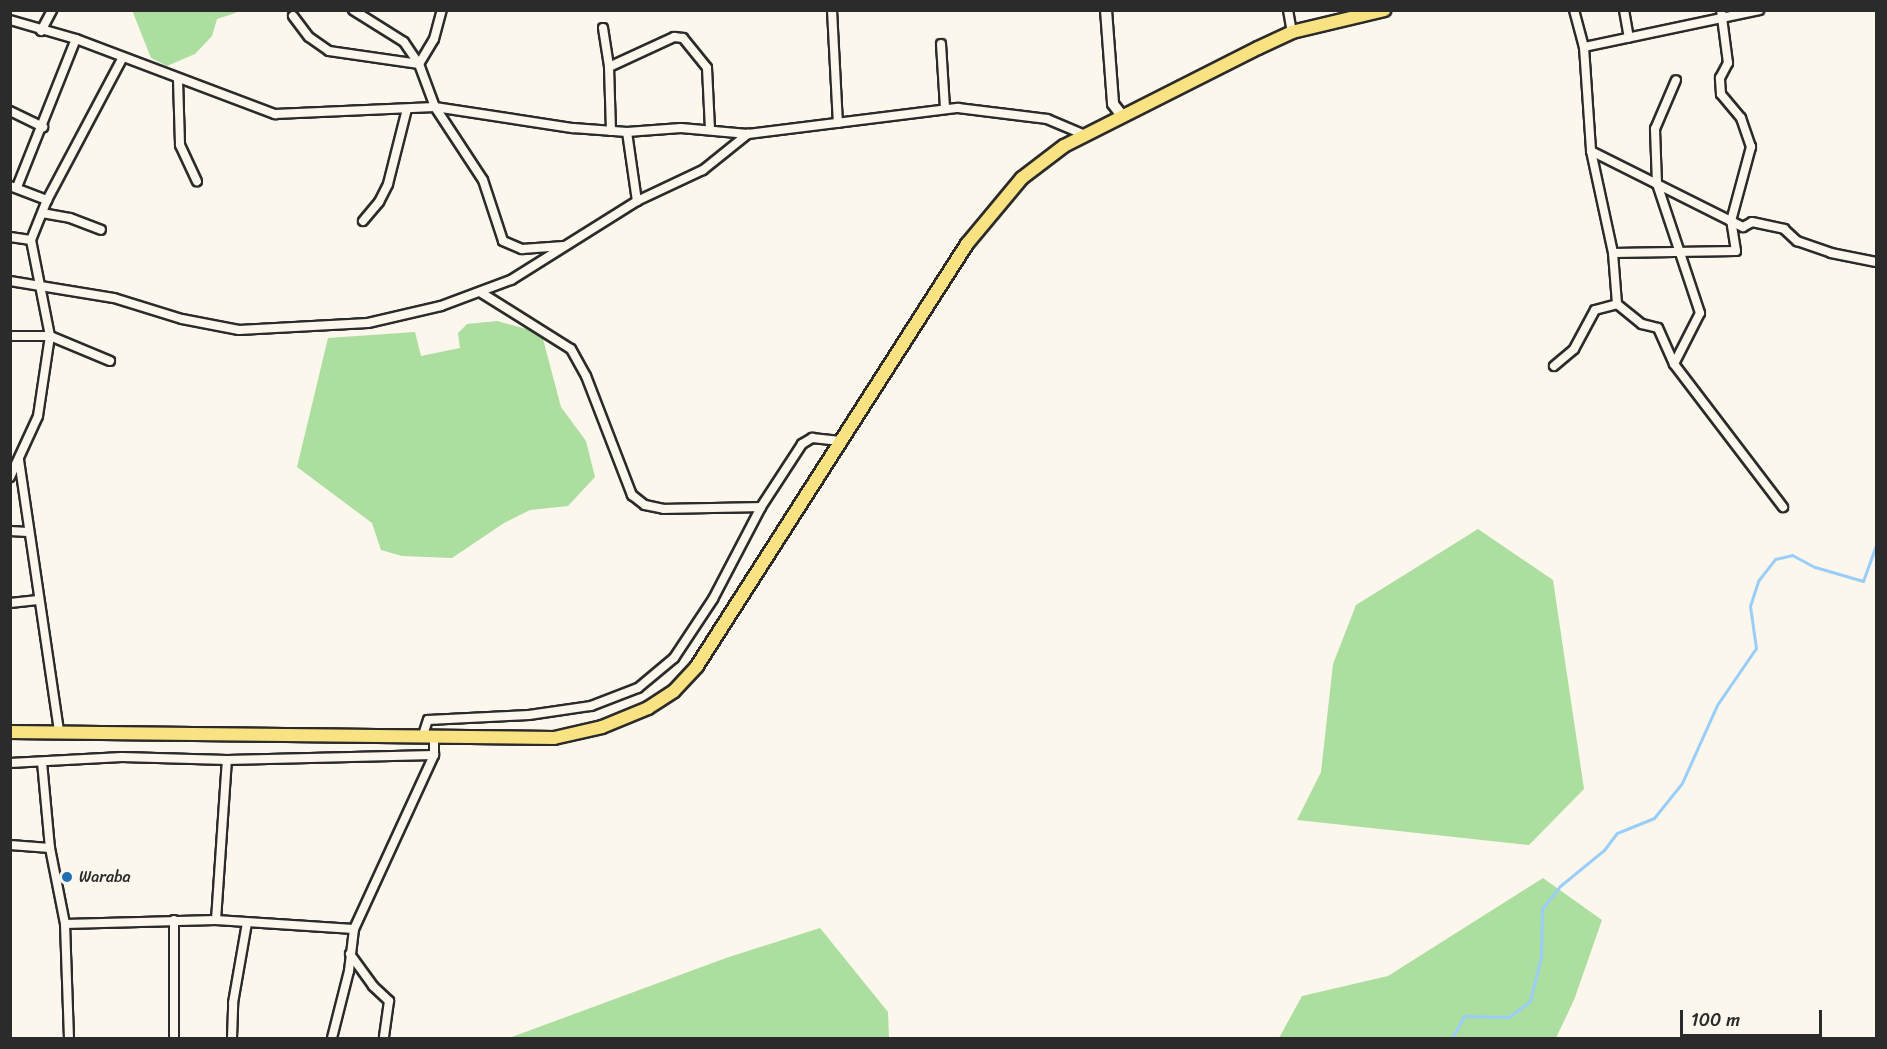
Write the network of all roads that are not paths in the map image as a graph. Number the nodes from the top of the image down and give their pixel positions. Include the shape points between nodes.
1 (52, 10) edge
2 (353, 10) edge
3 (442, 10) edge
4 (832, 10) edge
5 (1106, 10) edge
6 (1288, 10) edge
7 (1384, 10) edge
8 (1574, 10) edge
9 (1624, 10) edge
10 (1759, 10) edge
11 (1722, 14) edge
12 (292, 16) dead end
13 (10, 20) edge
14 (603, 28) dead end
15 (41, 31) junction
16 (1292, 32) junction
17 (1629, 38) junction
18 (76, 39) junction
19 (941, 44) dead end
20 (1584, 47) junction
21 (122, 59) junction
22 (419, 64) junction
23 (609, 68) junction
24 (178, 80) junction
25 (1676, 80) dead end
26 (435, 107) junction
27 (945, 108) junction
28 (407, 109) junction
29 (10, 111) edge
30 (1123, 117) junction
31 (838, 123) junction
32 (43, 127) junction
33 (710, 130) junction
34 (611, 131) junction
35 (627, 132) junction
36 (748, 134) junction
37 (1085, 135) junction
38 (1591, 151) junction
39 (197, 182) dead end
40 (1657, 184) junction
41 (14, 186) edge
42 (47, 200) junction
43 (637, 201) junction
44 (42, 213) junction
45 (363, 220) dead end
46 (1731, 221) junction
47 (101, 230) dead end
48 (10, 237) edge
49 (31, 240) junction
50 (566, 246) junction
51 (1677, 252) junction
52 (1613, 254) junction
53 (1876, 262) edge
54 (10, 281) edge
55 (39, 286) junction
56 (480, 292) junction
57 (1617, 304) junction
58 (10, 336) edge
59 (50, 336) junction
60 (110, 361) dead end
61 (1674, 364) junction
62 (1554, 366) dead end
63 (844, 441) junction
64 (19, 458) junction
65 (10, 477) edge
66 (761, 507) junction
67 (1783, 507) dead end
68 (10, 531) edge
69 (28, 532) junction
70 (38, 600) junction
71 (10, 603) edge
72 (60, 730) junction
73 (10, 732) edge
74 (428, 740) junction
75 (434, 755) junction
76 (226, 760) junction
77 (42, 762) junction
78 (10, 763) edge
79 (10, 845) edge
80 (50, 848) junction
81 (174, 920) junction
82 (216, 920) junction
83 (247, 923) junction
84 (65, 924) junction
85 (354, 929) junction
86 (349, 952) junction
87 (69, 1038) edge
88 (174, 1038) edge
89 (232, 1038) edge
90 (332, 1038) edge
91 (384, 1038) edge

1 - 15 street
2 - 22 street via 404,42
3 - 22 street via 434,39
4 - 31 street
5 - 30 street via 1113,104
6 - 16 street
7 - 16 main road
8 - 20 street
9 - 17 street
10 - 11 street
11 - 17 street
11 - 46 street via 1728,63 1720,78 1721,94 1741,117 1751,147
12 - 22 street via 309,37 329,51
13 - 15 street
14 - 23 street
15 - 18 street
16 - 30 main road
17 - 20 street
18 - 21 street
18 - 32 street
19 - 27 street
20 - 38 street
21 - 24 street
21 - 42 street
22 - 26 street
23 - 33 street via 674,37 683,38 707,68
23 - 34 street
24 - 28 street via 275,114
24 - 39 street via 180,145
25 - 40 street via 1655,129
26 - 28 street
26 - 34 street
26 - 50 street via 483,180 503,241 522,249
27 - 31 street
27 - 37 street via 1047,119
28 - 45 street via 388,184 380,202
29 - 32 street
30 - 37 main road
31 - 36 street
32 - 41 street
33 - 35 street
33 - 36 street
34 - 35 street
35 - 43 street
36 - 43 street via 703,170
37 - 63 main road via 1042,161 980,225
38 - 40 street
38 - 52 street
40 - 46 street
40 - 51 street
41 - 42 street
42 - 44 street
43 - 50 street
44 - 47 street
44 - 49 street
46 - 51 street via 1736,251
46 - 53 street via 1784,230 1797,241 1831,253
48 - 49 street
49 - 55 street
50 - 56 street via 511,280
51 - 52 street
51 - 61 street via 1700,313
52 - 57 street
54 - 55 street
55 - 56 street via 114,298 182,319 239,330 368,323 441,306
55 - 59 street
56 - 66 street via 571,349 586,375 632,495 645,505 664,509
57 - 61 street via 1642,324 1658,328
57 - 62 street via 1595,310 1574,350
58 - 59 street
59 - 60 street
59 - 64 street via 38,416
61 - 67 street
63 - 66 street via 812,438 802,444
63 - 74 main road via 726,625 674,691 625,720 572,736
64 - 65 street
64 - 69 street
66 - 74 street via 713,599 674,658 638,688 591,706 529,715 428,720
68 - 69 street
69 - 70 street
70 - 71 street
70 - 72 street via 57,694
72 - 73 main road
72 - 74 main road
74 - 75 street
75 - 76 street
75 - 85 street
76 - 77 street via 122,758
76 - 82 street
77 - 78 street
77 - 80 street
79 - 80 street
80 - 84 street
81 - 82 street
81 - 84 street
81 - 88 street
82 - 83 street
83 - 85 street
83 - 89 street via 233,1003
84 - 87 street
85 - 86 street
86 - 90 street via 349,971
86 - 91 street via 373,986 390,1001

